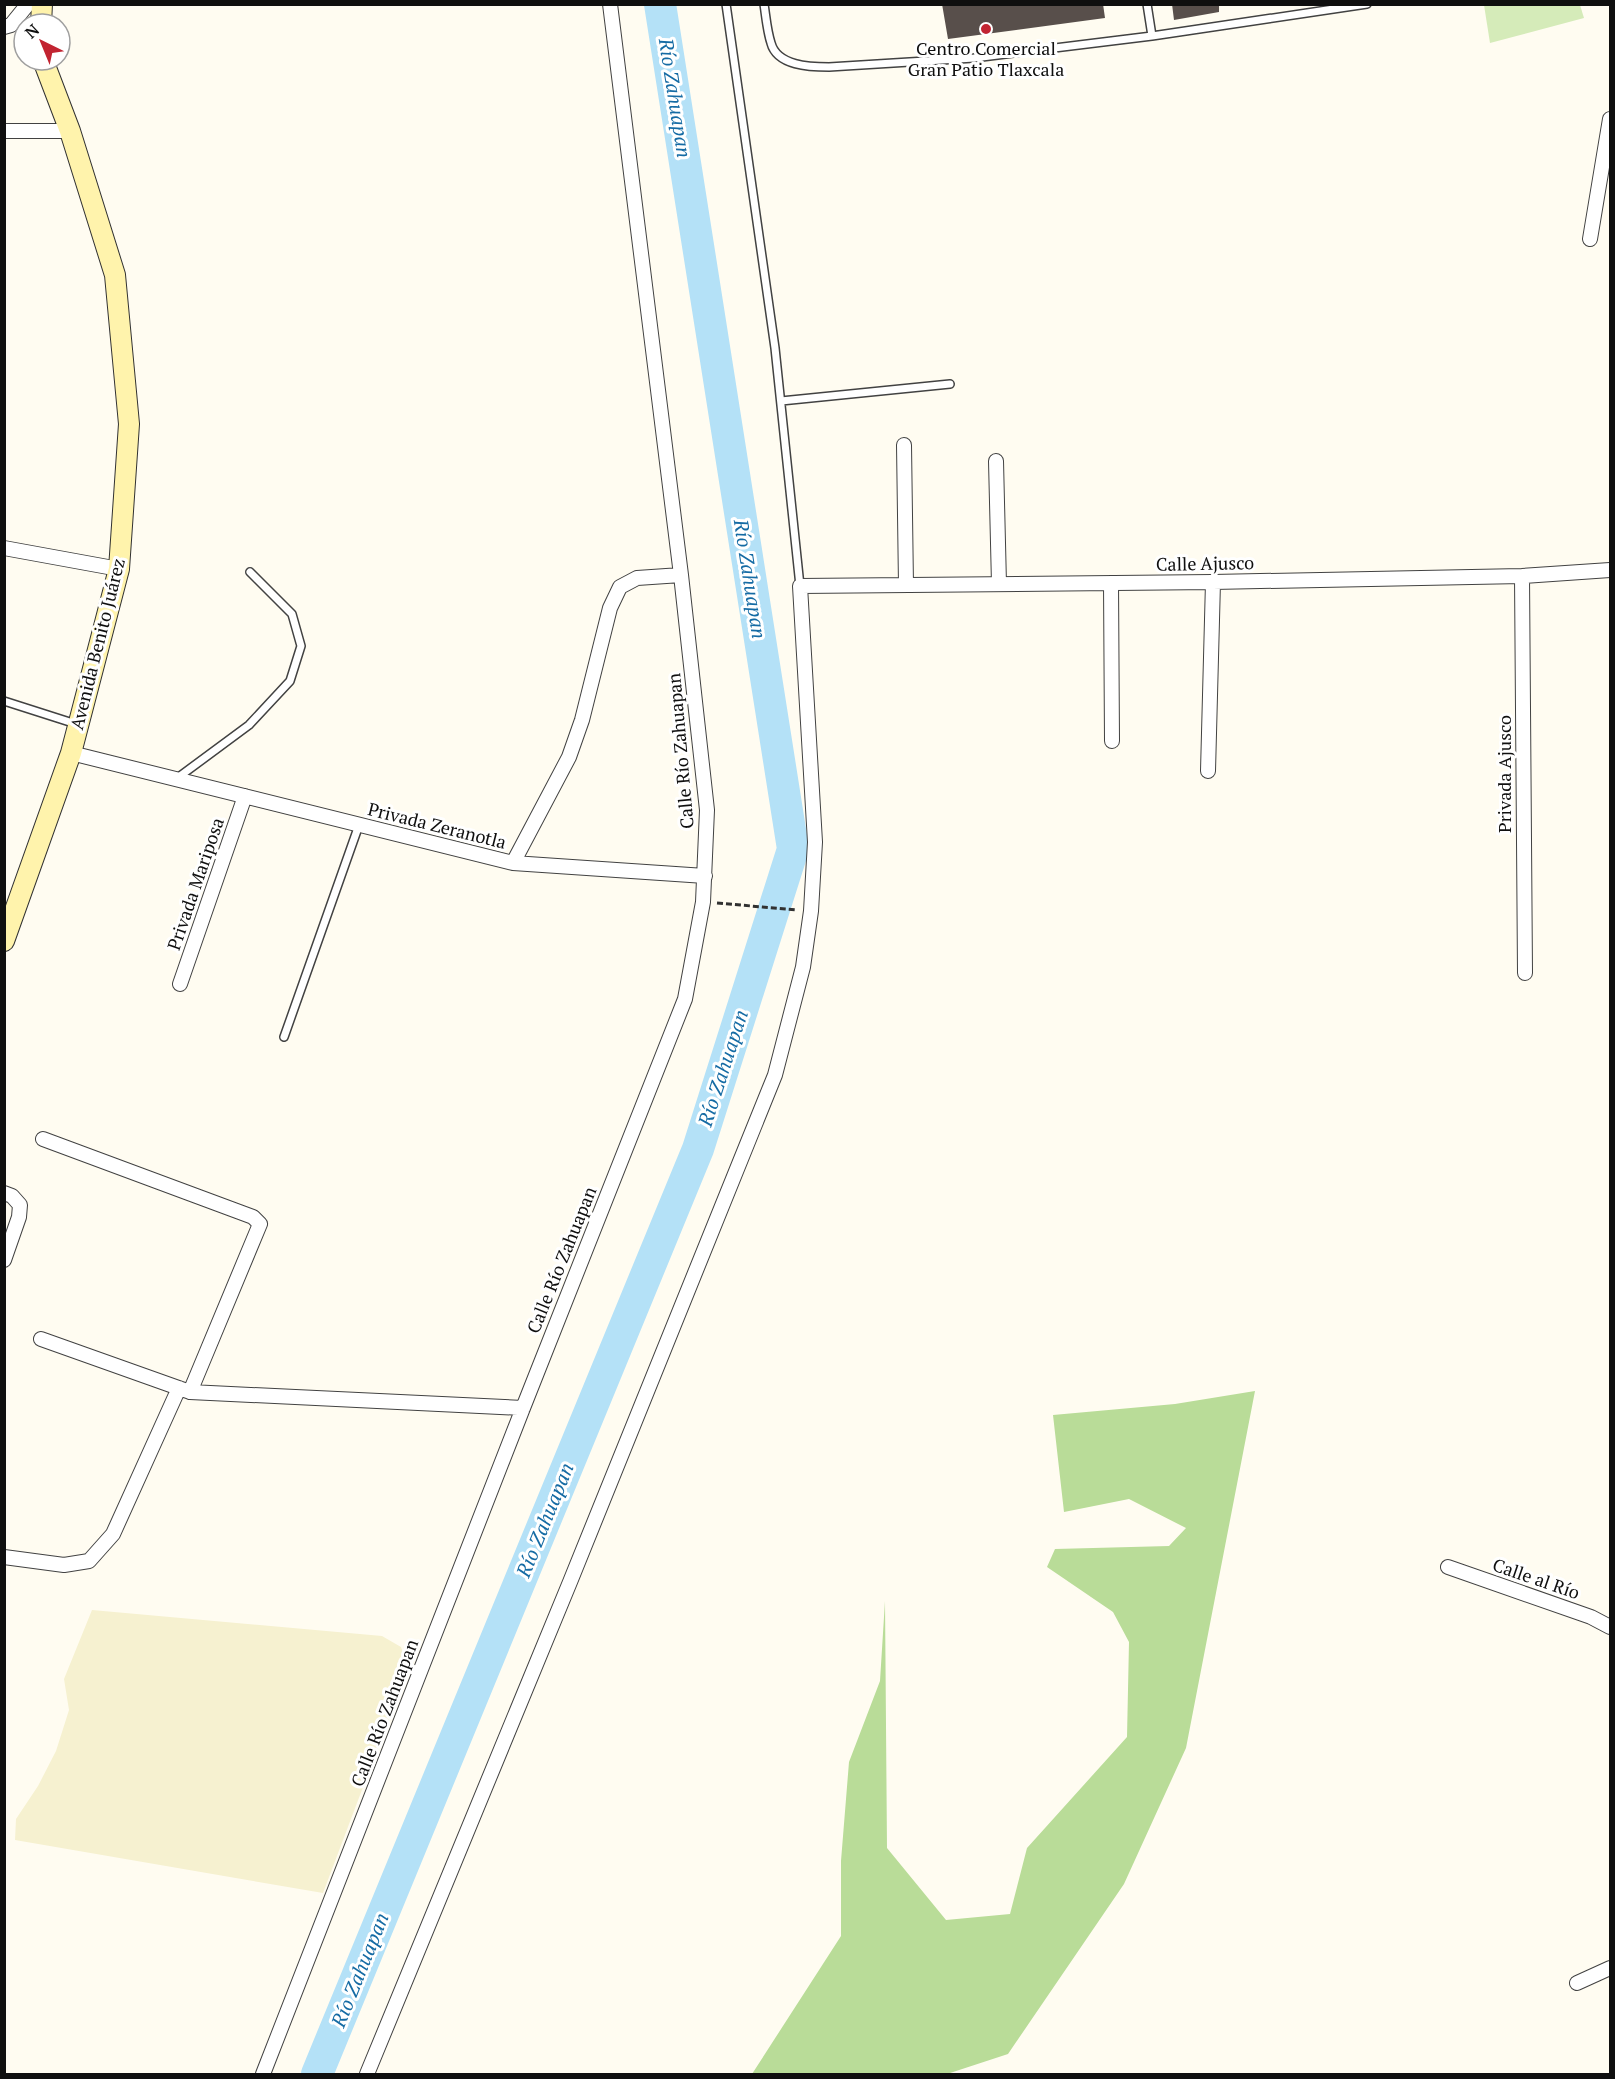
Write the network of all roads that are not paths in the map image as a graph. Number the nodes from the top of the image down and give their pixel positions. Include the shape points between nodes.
1 (28, 4) edge
2 (610, 4) edge
3 (726, 4) edge
4 (764, 4) edge
5 (1147, 4) edge
6 (1367, 4) edge
7 (4, 27) edge
8 (1152, 36) junction
9 (48, 72) edge
10 (1611, 119) edge
11 (4, 131) edge
12 (70, 131) junction
13 (1590, 239) dead end
14 (950, 384) dead end
15 (781, 401) junction
16 (904, 445) dead end
17 (996, 461) dead end
18 (4, 548) edge
19 (119, 569) junction
20 (1611, 570) edge
21 (250, 572) dead end
22 (681, 575) junction
23 (1522, 576) junction
24 (1213, 582) junction
25 (1111, 583) junction
26 (999, 584) junction
27 (906, 585) junction
28 (800, 586) junction
29 (4, 701) edge
30 (78, 725) junction
31 (1112, 741) dead end
32 (71, 753) junction
33 (1208, 771) dead end
34 (176, 779) junction
35 (245, 796) junction
36 (358, 825) junction
37 (513, 863) junction
38 (705, 876) junction
39 (4, 941) edge
40 (1525, 973) dead end
41 (180, 984) dead end
42 (284, 1036) dead end
43 (43, 1138) dead end
44 (4, 1193) edge
45 (4, 1260) edge
46 (41, 1339) dead end
47 (184, 1390) junction
48 (523, 1408) junction
49 (4, 1557) edge
50 (1448, 1567) dead end
51 (1611, 1627) edge
52 (1611, 1968) edge
53 (1577, 1983) dead end
54 (263, 2074) edge
55 (367, 2074) edge

1 - 7 street via 11,25
2 - 22 street, Calle Río Zahuapan
3 - 15 lane
4 - 8 lane via 771,46 787,62 807,67 974,58
5 - 8 lane
6 - 8 lane
9 - 12 main road, Avenida Benito Juárez
10 - 13 street
11 - 12 street
12 - 19 main road, Avenida Benito Juárez via 115,275 129,424
14 - 15 lane
15 - 28 lane
16 - 27 street
17 - 26 street
18 - 19 street
19 - 30 main road, Avenida Benito Juárez
20 - 23 street, Calle Ajusco
21 - 34 lane via 292,614 300,646 290,681 249,725
22 - 37 street, Privada Zeranotla via 637,578 620,587 610,608 582,720 568,757
22 - 38 street, Calle Río Zahuapan via 707,810
23 - 24 street, Calle Ajusco
23 - 40 street, Privada Ajusco
24 - 25 street, Calle Ajusco
24 - 33 street
25 - 26 street, Calle Ajusco
25 - 31 street
26 - 27 street, Calle Ajusco
27 - 28 street, Calle Ajusco
28 - 55 street via 815,842 803,967 775,1075
29 - 30 lane
30 - 32 main road, Avenida Benito Juárez
32 - 34 street, Privada Zeranotla
32 - 39 main road, Avenida Benito Juárez
34 - 35 street, Privada Zeranotla
35 - 36 street, Privada Zeranotla
35 - 41 street, Privada Mariposa
36 - 37 street, Privada Zeranotla
36 - 42 lane
37 - 38 street
38 - 48 street, Calle Río Zahuapan via 685,999
43 - 47 street via 254,1217 260,1224
44 - 45 street via 20,1205
46 - 47 street
47 - 48 street
47 - 49 street via 113,1534 89,1561 64,1565
48 - 54 street, Calle Río Zahuapan
50 - 51 street, Calle al Río
52 - 53 street

